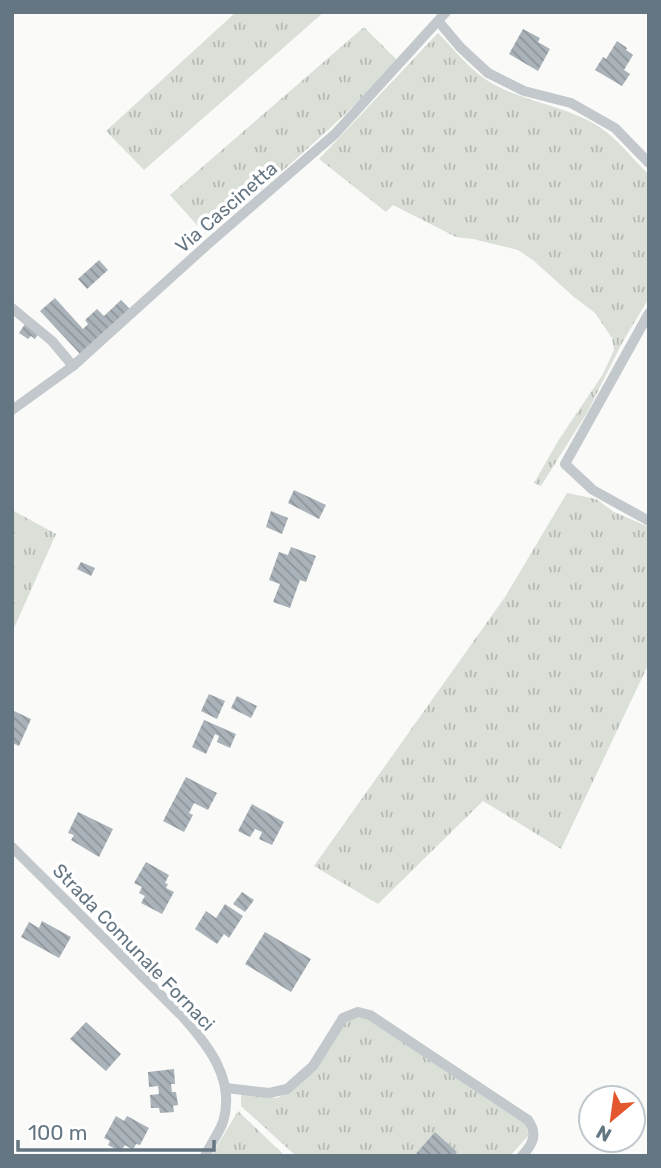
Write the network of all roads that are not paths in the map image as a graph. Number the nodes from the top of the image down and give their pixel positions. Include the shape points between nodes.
1 (442, 17) edge
2 (649, 163) edge
3 (12, 309) edge
4 (649, 313) edge
5 (73, 366) junction
6 (12, 410) edge
7 (649, 521) edge
8 (12, 847) edge
9 (225, 1088) junction
10 (205, 1156) edge
11 (522, 1156) edge

1 - 2 street via 460,47 488,73 524,91 571,103 604,121
1 - 5 street, Via Cascinetta via 335,134
3 - 5 street via 52,341
4 - 7 street via 565,464 593,489
5 - 6 street, Via Cascinetta
8 - 9 street, Strada Comunale Fornaci via 205,1042 221,1070
9 - 10 street, Strada Comunale Fornaci via 223,1121
9 - 11 street via 269,1093 287,1089 313,1066 343,1018 363,1012 528,1120 534,1138

